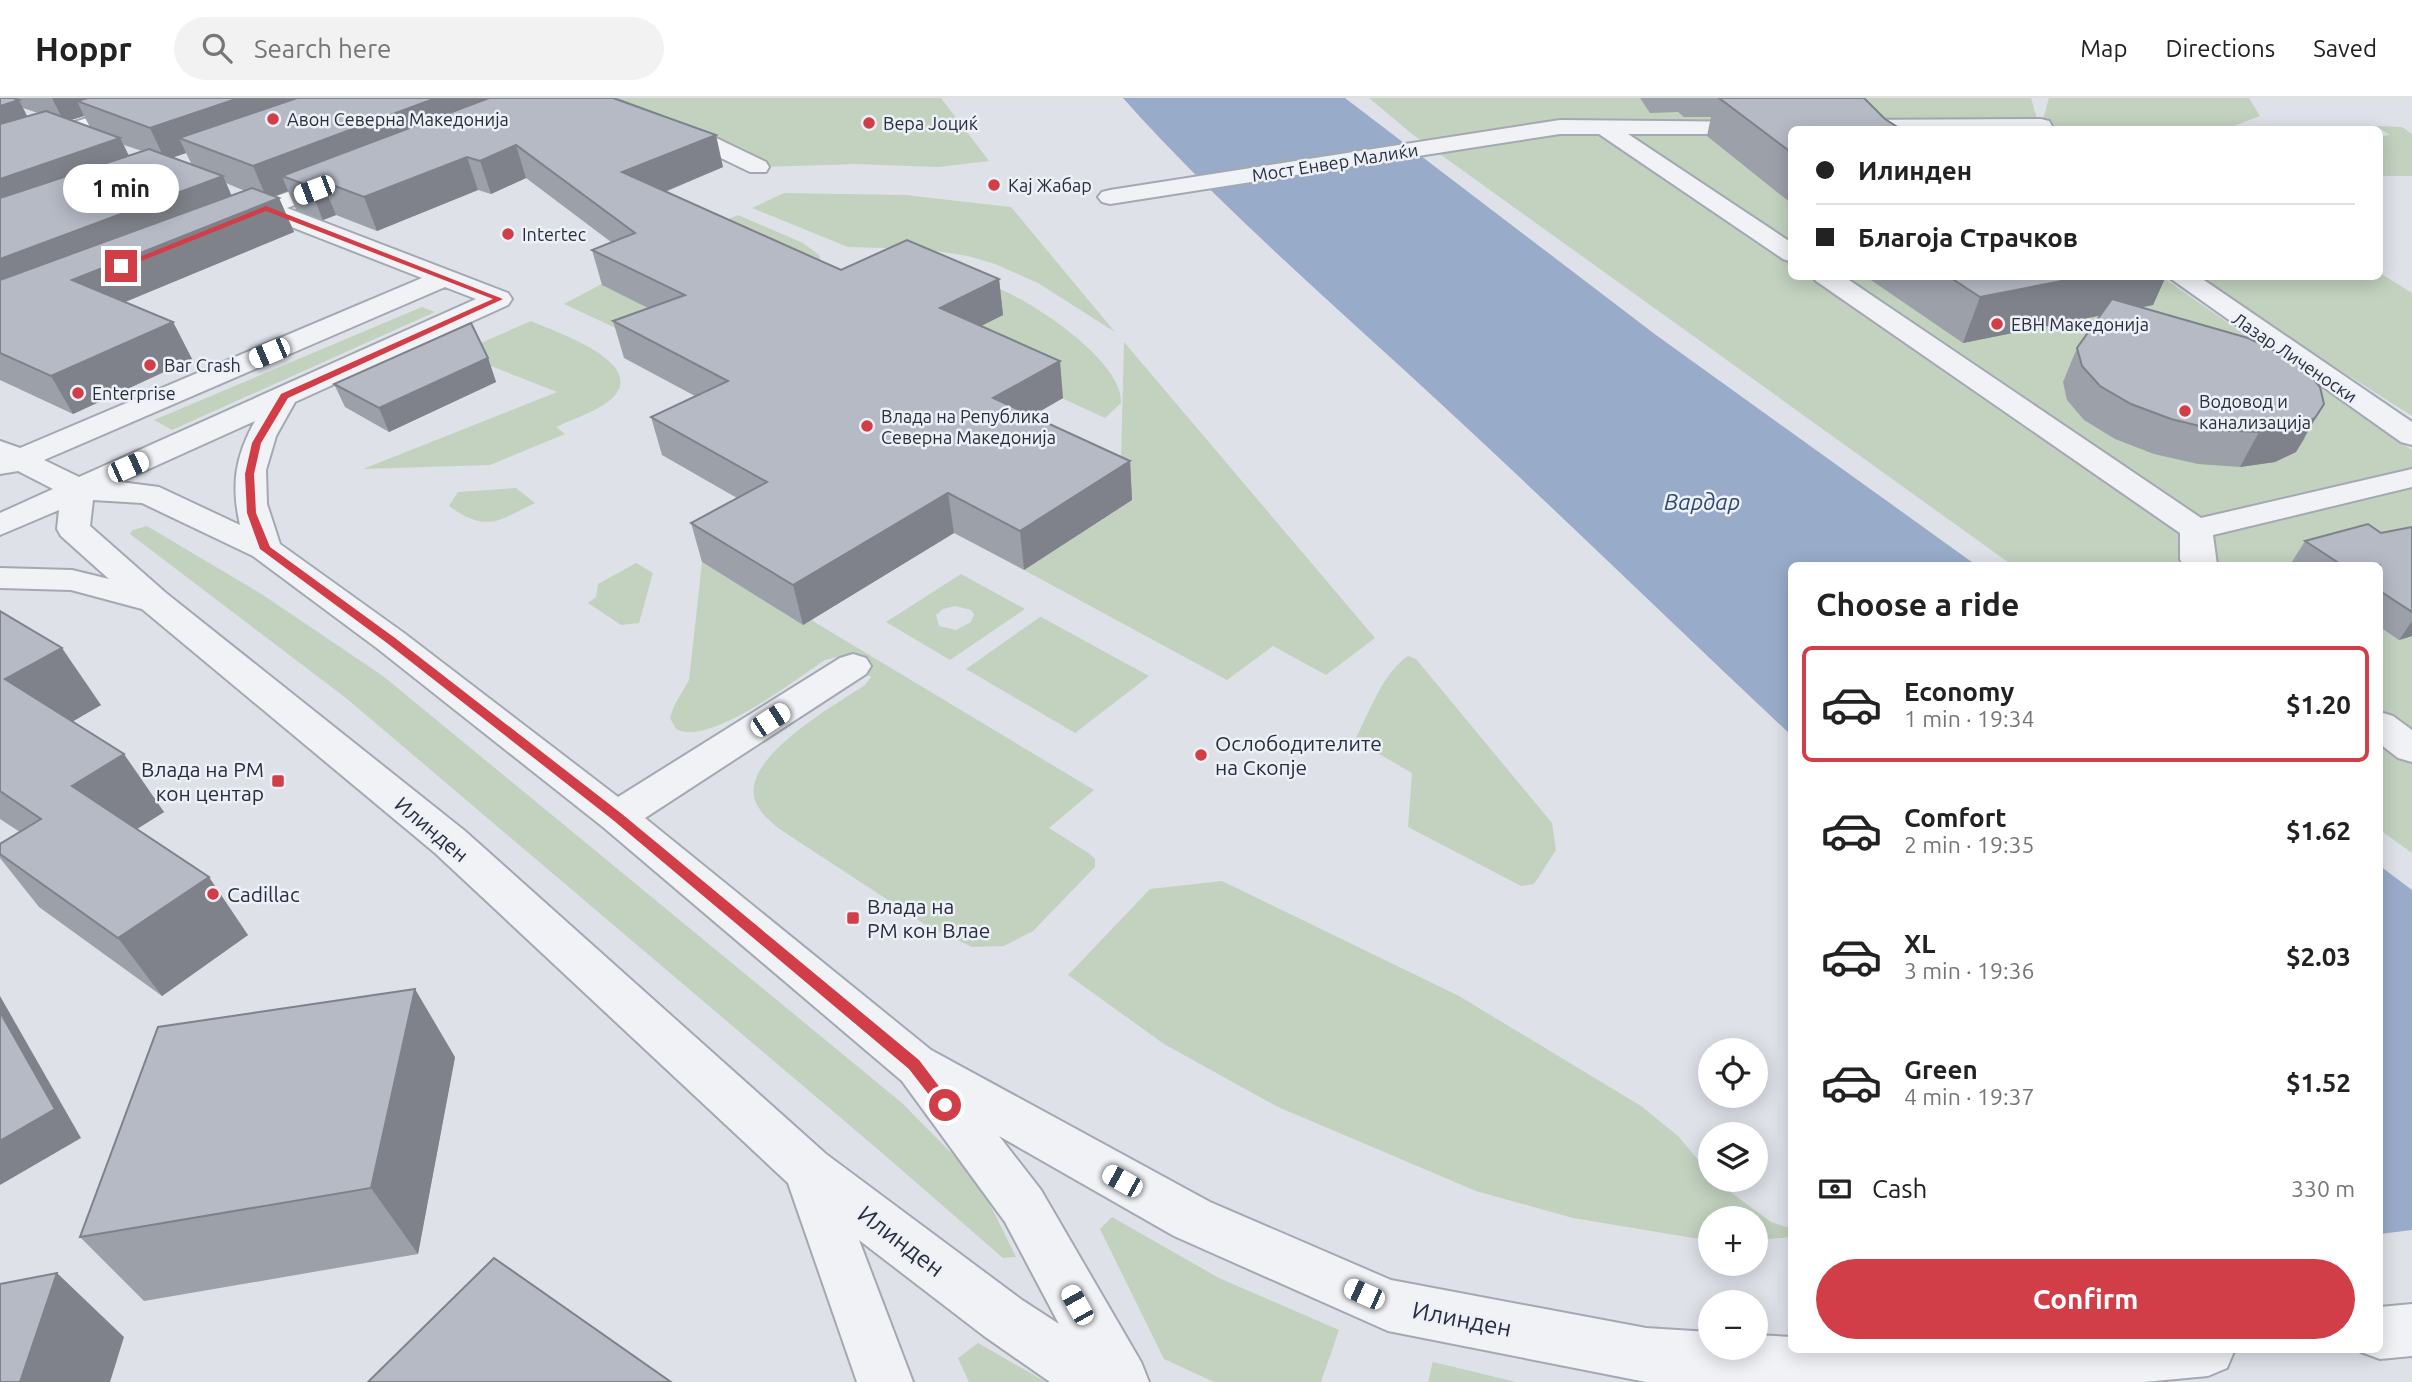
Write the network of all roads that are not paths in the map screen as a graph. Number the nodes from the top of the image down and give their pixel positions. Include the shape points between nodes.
1 (170, 98) edge
2 (593, 98) edge
3 (26, 117) edge
4 (2042, 122) edge
5 (1866, 126) edge
6 (1781, 127) edge
7 (1605, 128) junction
8 (64, 132) junction
9 (103, 147) edge
10 (0, 153) edge
11 (758, 167) dead end
12 (366, 170) edge
13 (229, 194) edge
14 (1110, 197) dead end
15 (266, 208) junction
16 (215, 229) edge
17 (1788, 251) edge
18 (446, 277) junction
19 (1831, 280) edge
20 (2186, 280) edge
21 (284, 396) junction
22 (2412, 436) edge
23 (6, 459) edge
24 (2412, 478) edge
25 (78, 489) junction
26 (0, 525) edge
27 (2196, 529) junction
28 (265, 549) junction
29 (2198, 562) edge
30 (0, 578) edge
31 (154, 601) junction
32 (853, 666) dead end
33 (2383, 726) edge
34 (2412, 750) edge
35 (617, 817) junction
36 (914, 1065) junction
37 (808, 1170) junction
38 (2412, 1330) edge
39 (2383, 1333) edge
40 (2170, 1353) edge
41 (1933, 1378) edge
42 (885, 1382) edge
43 (1099, 1382) edge
44 (1121, 1382) edge

1 - 8 street
2 - 11 street
3 - 8 street
4 - 5 street
6 - 7 street, Мост Енвер Малиќи
7 - 14 street, Мост Енвер Малиќи via 1567,120
7 - 17 street
8 - 9 street
8 - 10 street
12 - 15 street
13 - 15 street
15 - 16 street
15 - 18 street
18 - 21 street via 499,299
18 - 23 street
19 - 27 street
20 - 22 street, Лазар Личеноски
21 - 25 street
21 - 28 street via 256,443 250,474 251,513
23 - 25 street, Илинден
24 - 27 street
25 - 26 street
25 - 28 street, Илинден via 148,494
25 - 31 street, Илинден via 73,529
27 - 29 street
28 - 35 street, Илинден via 391,640
30 - 31 street via 72,580
31 - 37 street, Илинден via 450,842
32 - 35 street
33 - 34 street
35 - 36 street, Илинден
36 - 41 street, Илинден via 1192,1219 1388,1305 1646,1355
36 - 44 street, Илинден via 1023,1206
37 - 42 street, Илинден
37 - 43 street, Илинден via 1003,1318
38 - 39 street
40 - 41 street, Илинден

